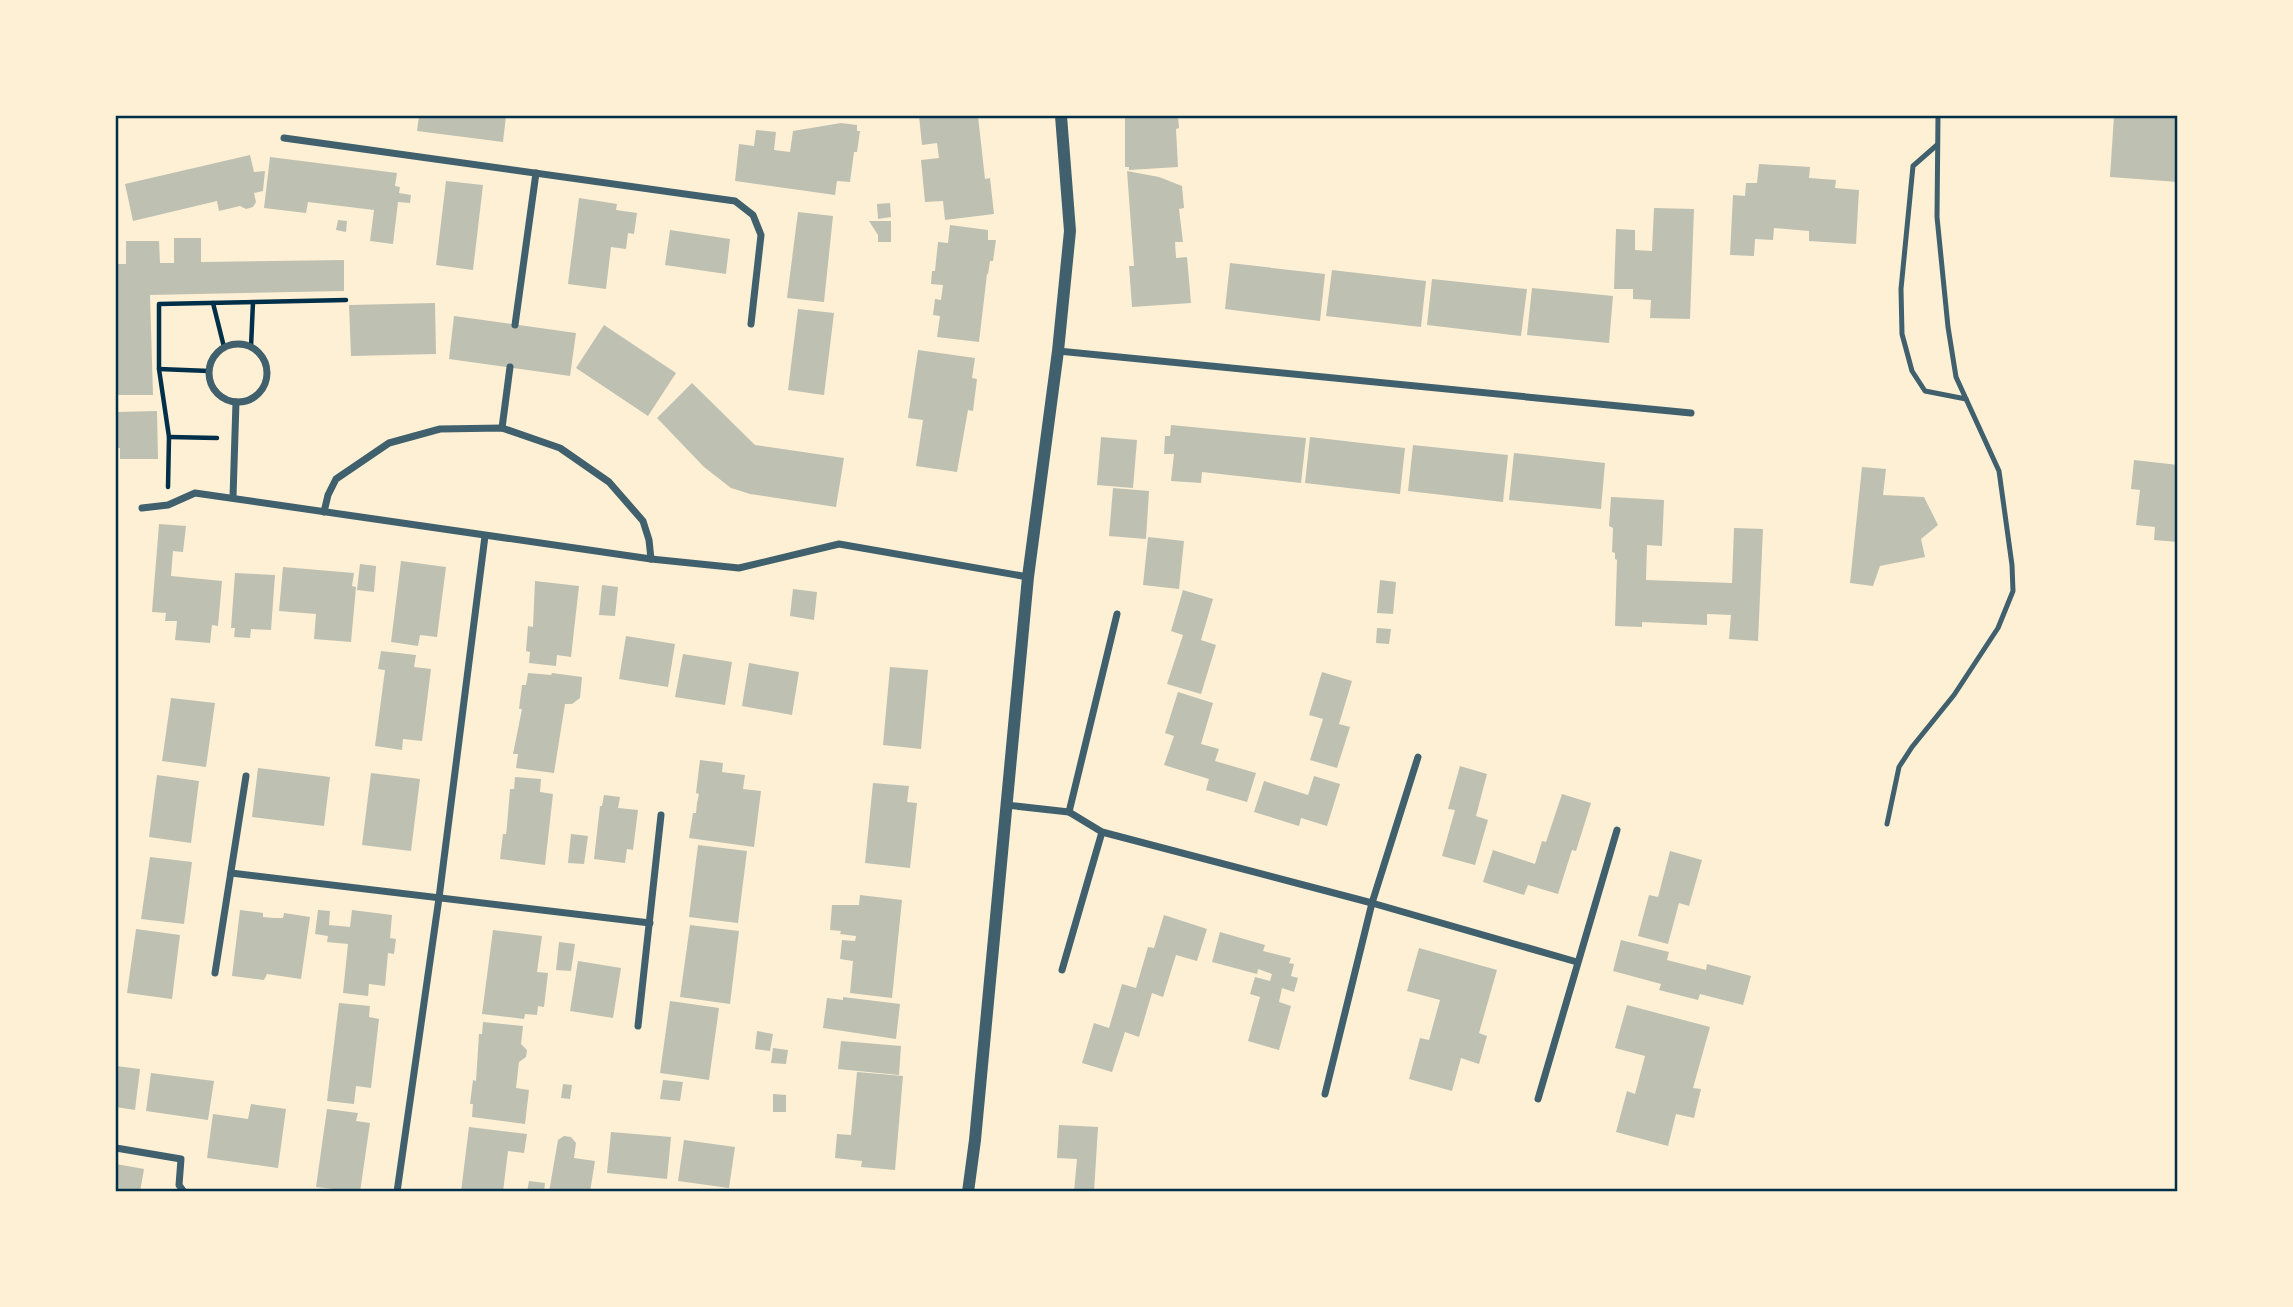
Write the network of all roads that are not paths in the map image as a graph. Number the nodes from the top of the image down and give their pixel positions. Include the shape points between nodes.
1 (1062, 116) edge
2 (1938, 116) edge
3 (284, 138) dead end
4 (1937, 145) junction
5 (536, 173) junction
6 (751, 324) dead end
7 (515, 325) dead end
8 (1058, 351) junction
9 (510, 367) dead end
10 (1966, 399) junction
11 (236, 402) junction
12 (1691, 413) dead end
13 (502, 428) junction
14 (233, 497) junction
15 (142, 508) dead end
16 (324, 513) junction
17 (485, 536) junction
18 (651, 559) junction
19 (1028, 577) junction
20 (1117, 614) dead end
21 (1418, 757) dead end
22 (246, 776) dead end
23 (1006, 805) junction
24 (1069, 812) junction
25 (661, 815) dead end
26 (1887, 824) dead end
27 (1618, 830) dead end
28 (1102, 832) junction
29 (231, 873) junction
30 (439, 898) junction
31 (1372, 904) junction
32 (650, 923) junction
33 (1577, 962) junction
34 (1062, 970) dead end
35 (215, 973) dead end
36 (638, 1026) dead end
37 (1325, 1094) dead end
38 (1538, 1099) dead end
39 (116, 1148) edge
40 (184, 1192) edge
41 (397, 1192) edge
42 (968, 1192) edge

1 - 8 street via 1070,231
2 - 4 lane
3 - 5 street
4 - 10 lane via 1937,217 1948,327 1956,377
4 - 10 lane via 1913,166 1901,289 1902,334 1912,371 1925,391
5 - 6 street via 735,201 753,215 761,234
5 - 7 street
8 - 12 street
8 - 19 street
9 - 13 street
10 - 26 lane via 1999,471 2013,591 1998,628 1899,767
11 - 11 street via 255,396 262,388 266,367 250,347 234,344 217,352 209,381 226,400
11 - 14 street
13 - 16 street via 440,429 389,443 336,479
13 - 18 street via 560,448 609,482 643,521
14 - 15 street via 195,493 168,505
14 - 16 street
16 - 17 street
17 - 18 street
17 - 30 street
18 - 19 street via 738,568 839,544
19 - 23 street
20 - 24 street
21 - 31 street
22 - 29 street
23 - 24 street
23 - 42 street
24 - 28 street
25 - 32 street
27 - 33 street
28 - 31 street
28 - 34 street
29 - 30 street
29 - 35 street
30 - 32 street
30 - 41 street
31 - 33 street
31 - 37 street
32 - 36 street
33 - 38 street
39 - 40 street via 181,1159 179,1185

